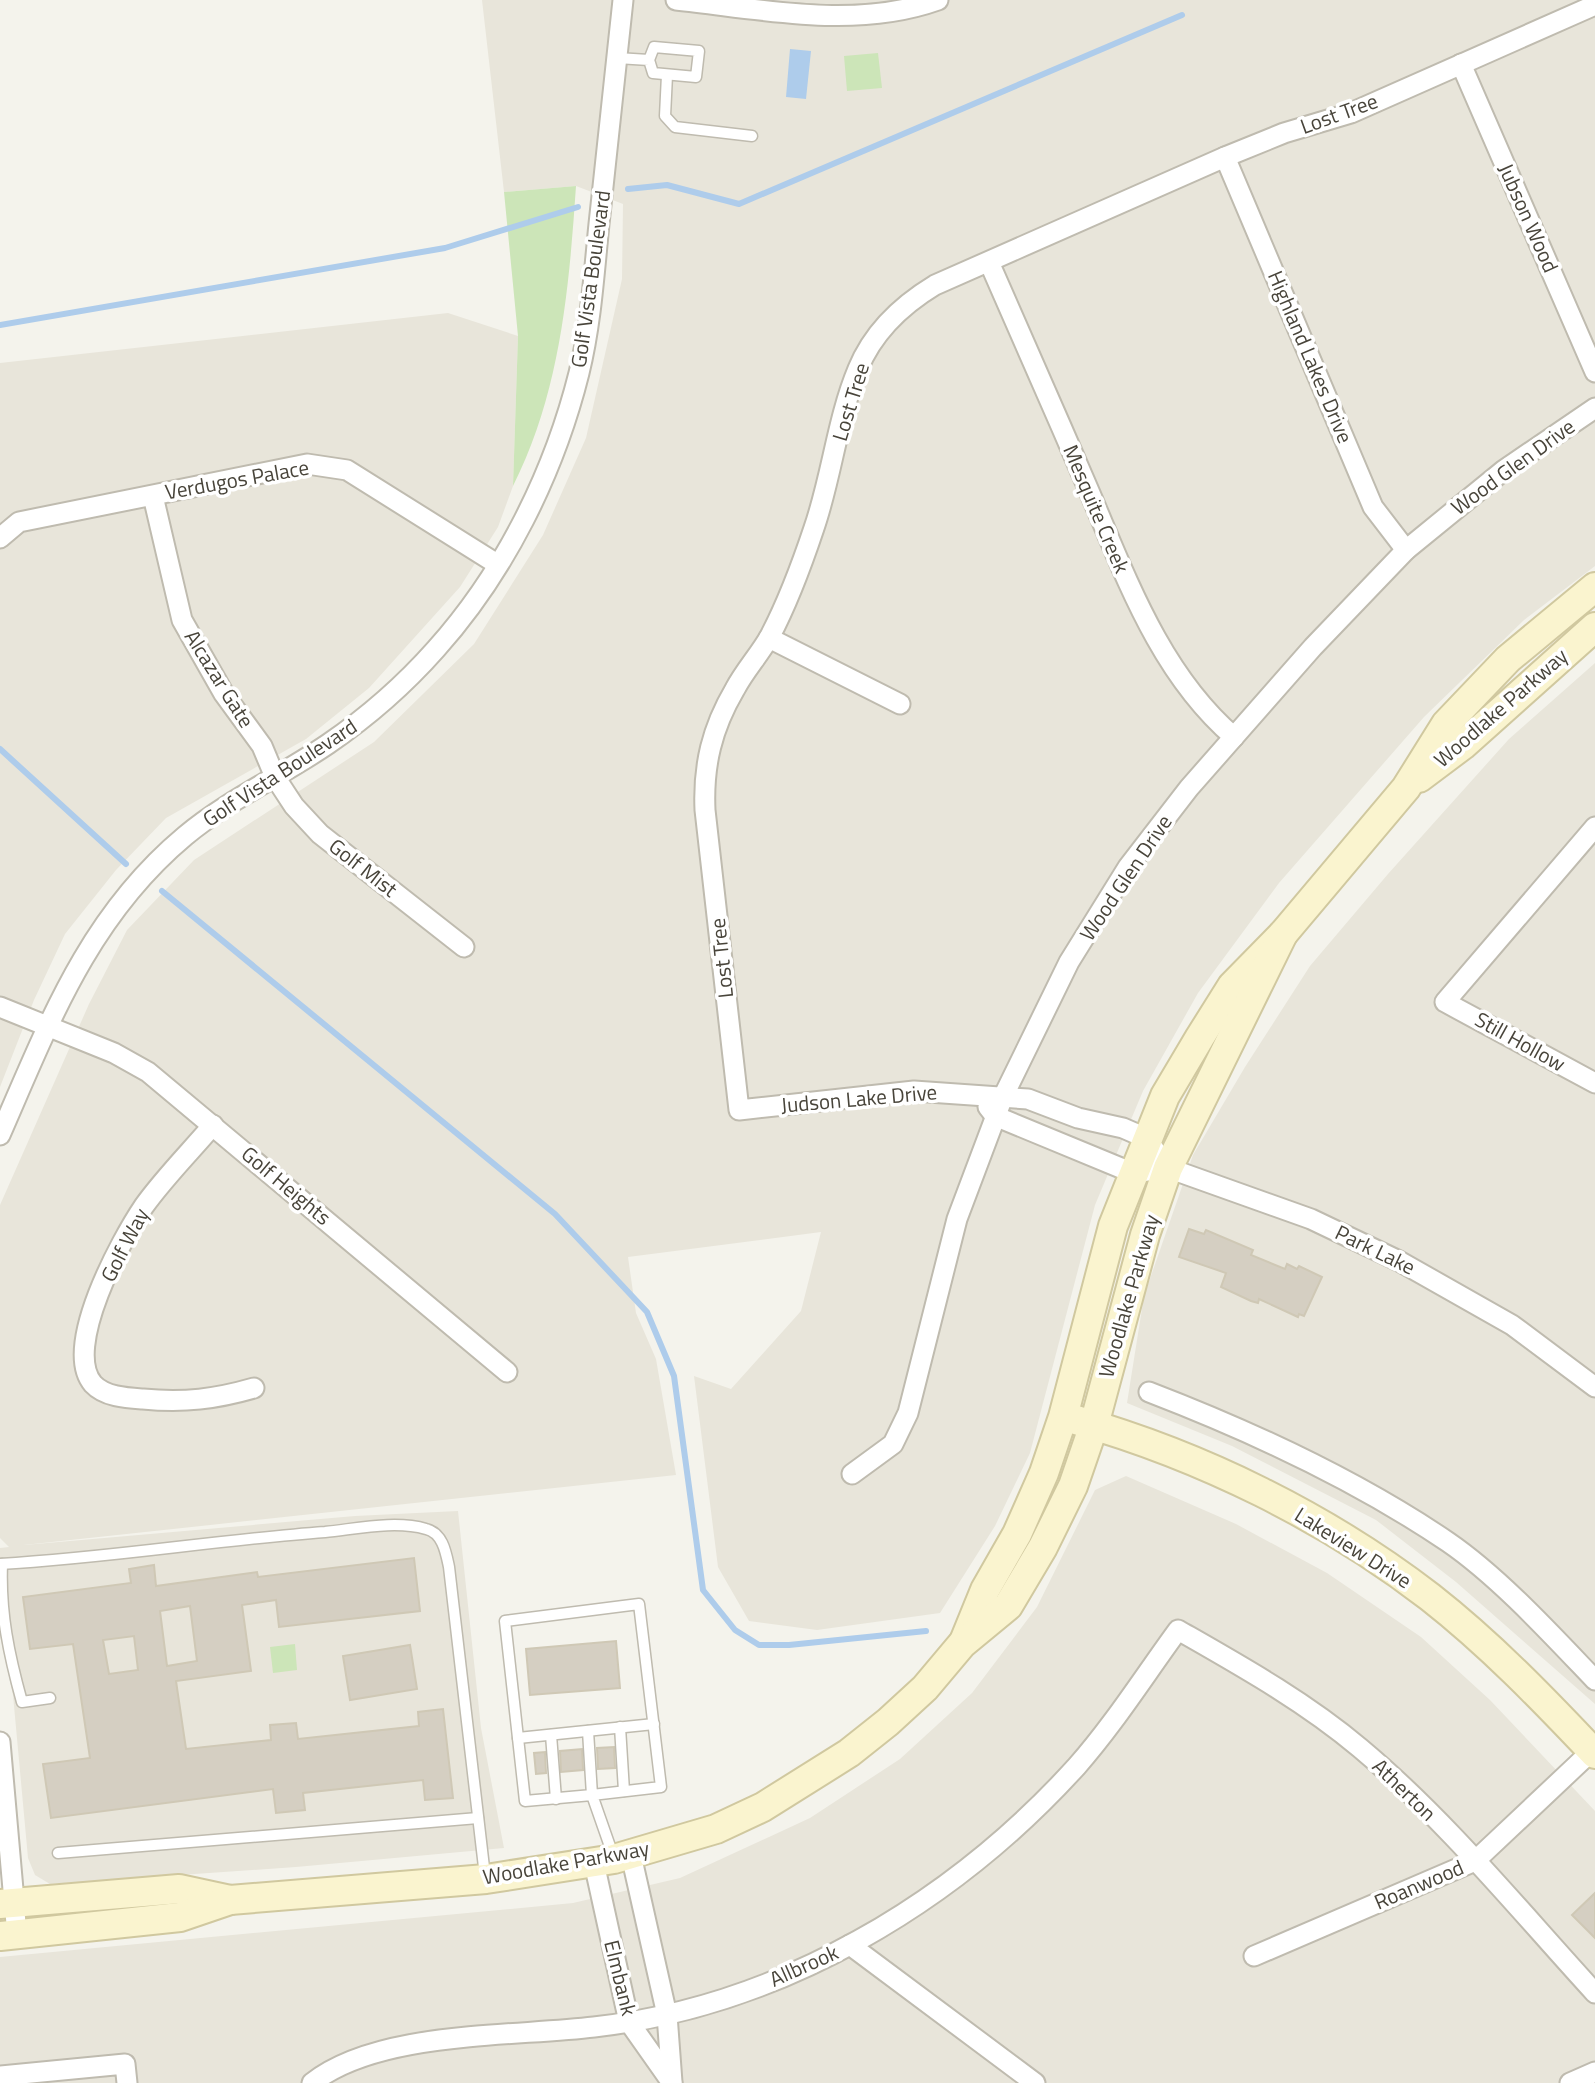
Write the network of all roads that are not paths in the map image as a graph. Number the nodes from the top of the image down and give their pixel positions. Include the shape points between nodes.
1 (623, 0) edge
2 (676, 0) edge
3 (937, 0) edge
4 (1595, 5) edge
5 (885, 7) edge
6 (617, 58) junction
7 (649, 60) junction
8 (1461, 64) junction
9 (667, 75) junction
10 (752, 136) dead end
11 (1225, 157) junction
12 (989, 262) junction
13 (1595, 372) edge
14 (1595, 408) edge
15 (153, 496) junction
16 (0, 538) edge
17 (1406, 550) junction
18 (497, 564) junction
19 (1595, 587) edge
20 (1595, 627) edge
21 (769, 638) junction
22 (901, 704) dead end
23 (1234, 737) junction
24 (275, 777) junction
25 (1406, 788) junction
26 (1595, 827) edge
27 (1283, 934) junction
28 (464, 947) dead end
29 (0, 1006) edge
30 (48, 1026) junction
31 (1595, 1083) edge
32 (979, 1097) junction
33 (1003, 1097) junction
34 (739, 1110) joint
35 (995, 1116) junction
36 (1078, 1118) junction
37 (213, 1125) junction
38 (0, 1135) edge
39 (1146, 1138) junction
40 (1069, 1146) junction
41 (1168, 1168) junction
42 (1133, 1173) junction
43 (508, 1372) dead end
44 (1595, 1387) edge
45 (254, 1388) dead end
46 (1149, 1392) dead end
47 (1063, 1417) junction
48 (1094, 1425) junction
49 (852, 1474) dead end
50 (1, 1564) edge
51 (1178, 1630) joint
52 (962, 1644) junction
53 (1595, 1680) edge
54 (50, 1698) dead end
55 (654, 1724) junction
56 (620, 1727) junction
57 (588, 1731) junction
58 (551, 1735) junction
59 (518, 1738) junction
60 (0, 1742) edge
61 (1594, 1751) edge
62 (624, 1791) junction
63 (592, 1795) junction
64 (555, 1798) junction
65 (478, 1818) junction
66 (58, 1853) dead end
67 (613, 1859) junction
68 (1475, 1861) junction
69 (485, 1879) junction
70 (230, 1900) junction
71 (7, 1904) edge
72 (9, 1936) edge
73 (850, 1945) junction
74 (1254, 1956) dead end
75 (1595, 1993) edge
76 (667, 2015) junction
77 (629, 2022) junction
78 (1595, 2072) edge
79 (126, 2073) edge
80 (0, 2076) edge
81 (312, 2083) edge
82 (672, 2083) edge
83 (1035, 2083) edge
84 (1570, 2083) edge

1 - 6 street, Golf Vista Boulevard
2 - 5 street via 829,16
3 - 5 street
4 - 8 street, Lost Tree
6 - 7 lane
6 - 18 street, Golf Vista Boulevard via 590,314 579,371 546,473
7 - 9 lane via 653,73
7 - 9 lane via 654,47 699,51 696,77
8 - 11 street, Lost Tree via 1351,113
8 - 13 street, Jubson Wood
9 - 10 lane via 666,116 675,127
11 - 12 street, Lost Tree
11 - 17 street, Highland Lakes Drive via 1374,508
12 - 21 street, Lost Tree via 911,299 872,343 858,369 814,529
12 - 23 street, Mesquite Creek via 1150,628 1189,690
14 - 17 street, Wood Glen Drive via 1504,470
15 - 16 street, Verdugos Palace via 19,522
15 - 18 street, Verdugos Palace via 307,464 347,470
15 - 24 street, Alcazar Gate via 182,620 224,694 262,746
17 - 23 street, Wood Glen Drive
18 - 24 street, Golf Vista Boulevard via 435,650 361,719
19 - 25 street, Woodlake Parkway via 1508,659 1446,724
20 - 25 street, Woodlake Parkway via 1463,745
21 - 22 street
21 - 34 street, Lost Tree via 724,709 710,744 704,778
23 - 33 street, Wood Glen Drive via 1122,876 1069,962
24 - 28 street, Golf Mist via 320,834
24 - 30 street, Golf Vista Boulevard via 223,808 152,866 120,900 93,937
25 - 27 street, Woodlake Parkway
26 - 31 street, Still Hollow via 1445,1002
27 - 39 street, Woodlake Parkway via 1233,986 1166,1096
27 - 41 street, Woodlake Parkway
29 - 30 street, Golf Heights
30 - 37 street, Golf Heights via 148,1072
30 - 38 street, Golf Vista Boulevard
32 - 33 street, Judson Lake Drive
32 - 34 street, Judson Lake Drive via 914,1091
32 - 35 street
33 - 35 street, Wood Glen Drive
33 - 36 street, Judson Lake Drive via 1028,1099
35 - 40 street
35 - 49 street, Wood Glen Drive via 957,1219 908,1413 893,1444
36 - 39 street, Judson Lake Drive
36 - 40 street
37 - 43 street, Golf Heights
37 - 45 street, Golf Way via 144,1206 118,1248 85,1334 83,1360 94,1384 117,1397 213,1400
39 - 41 street
39 - 42 street, Woodlake Parkway
40 - 42 street
41 - 42 street, Park Lake
41 - 44 street, Park Lake via 1311,1219 1399,1261 1512,1325
41 - 48 street, Woodlake Parkway via 1145,1234
42 - 47 street, Woodlake Parkway via 1113,1226
46 - 53 street via 1300,1455 1449,1543 1537,1619
47 - 48 street, Lakeview Drive
47 - 52 street, Woodlake Parkway via 1023,1522 985,1590
48 - 52 street, Woodlake Parkway via 1073,1486 1015,1594
48 - 61 street, Lakeview Drive via 1193,1461 1327,1526 1430,1597 1512,1669
50 - 54 lane via 5,1635 22,1702
50 - 65 lane via 292,1534 402,1526 429,1529 444,1545 449,1567
51 - 68 street, Atherton via 1276,1685 1360,1748
51 - 73 street, Allbrook via 1078,1764 1026,1818 930,1897
52 - 67 street, Woodlake Parkway via 888,1722 804,1783 716,1829
55 - 56 lane
55 - 59 lane via 639,1604 505,1621
55 - 62 lane via 661,1787
56 - 57 lane
56 - 62 lane
57 - 58 lane
57 - 63 lane
58 - 59 lane
58 - 64 lane
59 - 64 lane via 525,1801
60 - 71 street
61 - 68 street, Roanwood
62 - 63 lane
63 - 64 lane
63 - 67 lane
65 - 66 lane
65 - 69 lane
67 - 69 street, Woodlake Parkway
67 - 76 street, Elmbank
67 - 77 street, Elmbank
68 - 74 street, Roanwood
68 - 75 street, Atherton
69 - 70 street, Woodlake Parkway
70 - 71 street, Woodlake Parkway via 179,1889
70 - 72 street, Woodlake Parkway via 180,1917
71 - 72 street
73 - 76 street, Allbrook via 749,1991
73 - 83 street
76 - 77 street, Allbrook
76 - 82 street, Elmbank
77 - 81 street, Allbrook via 395,2046 346,2062
77 - 82 street, Elmbank
78 - 84 street
79 - 80 street

